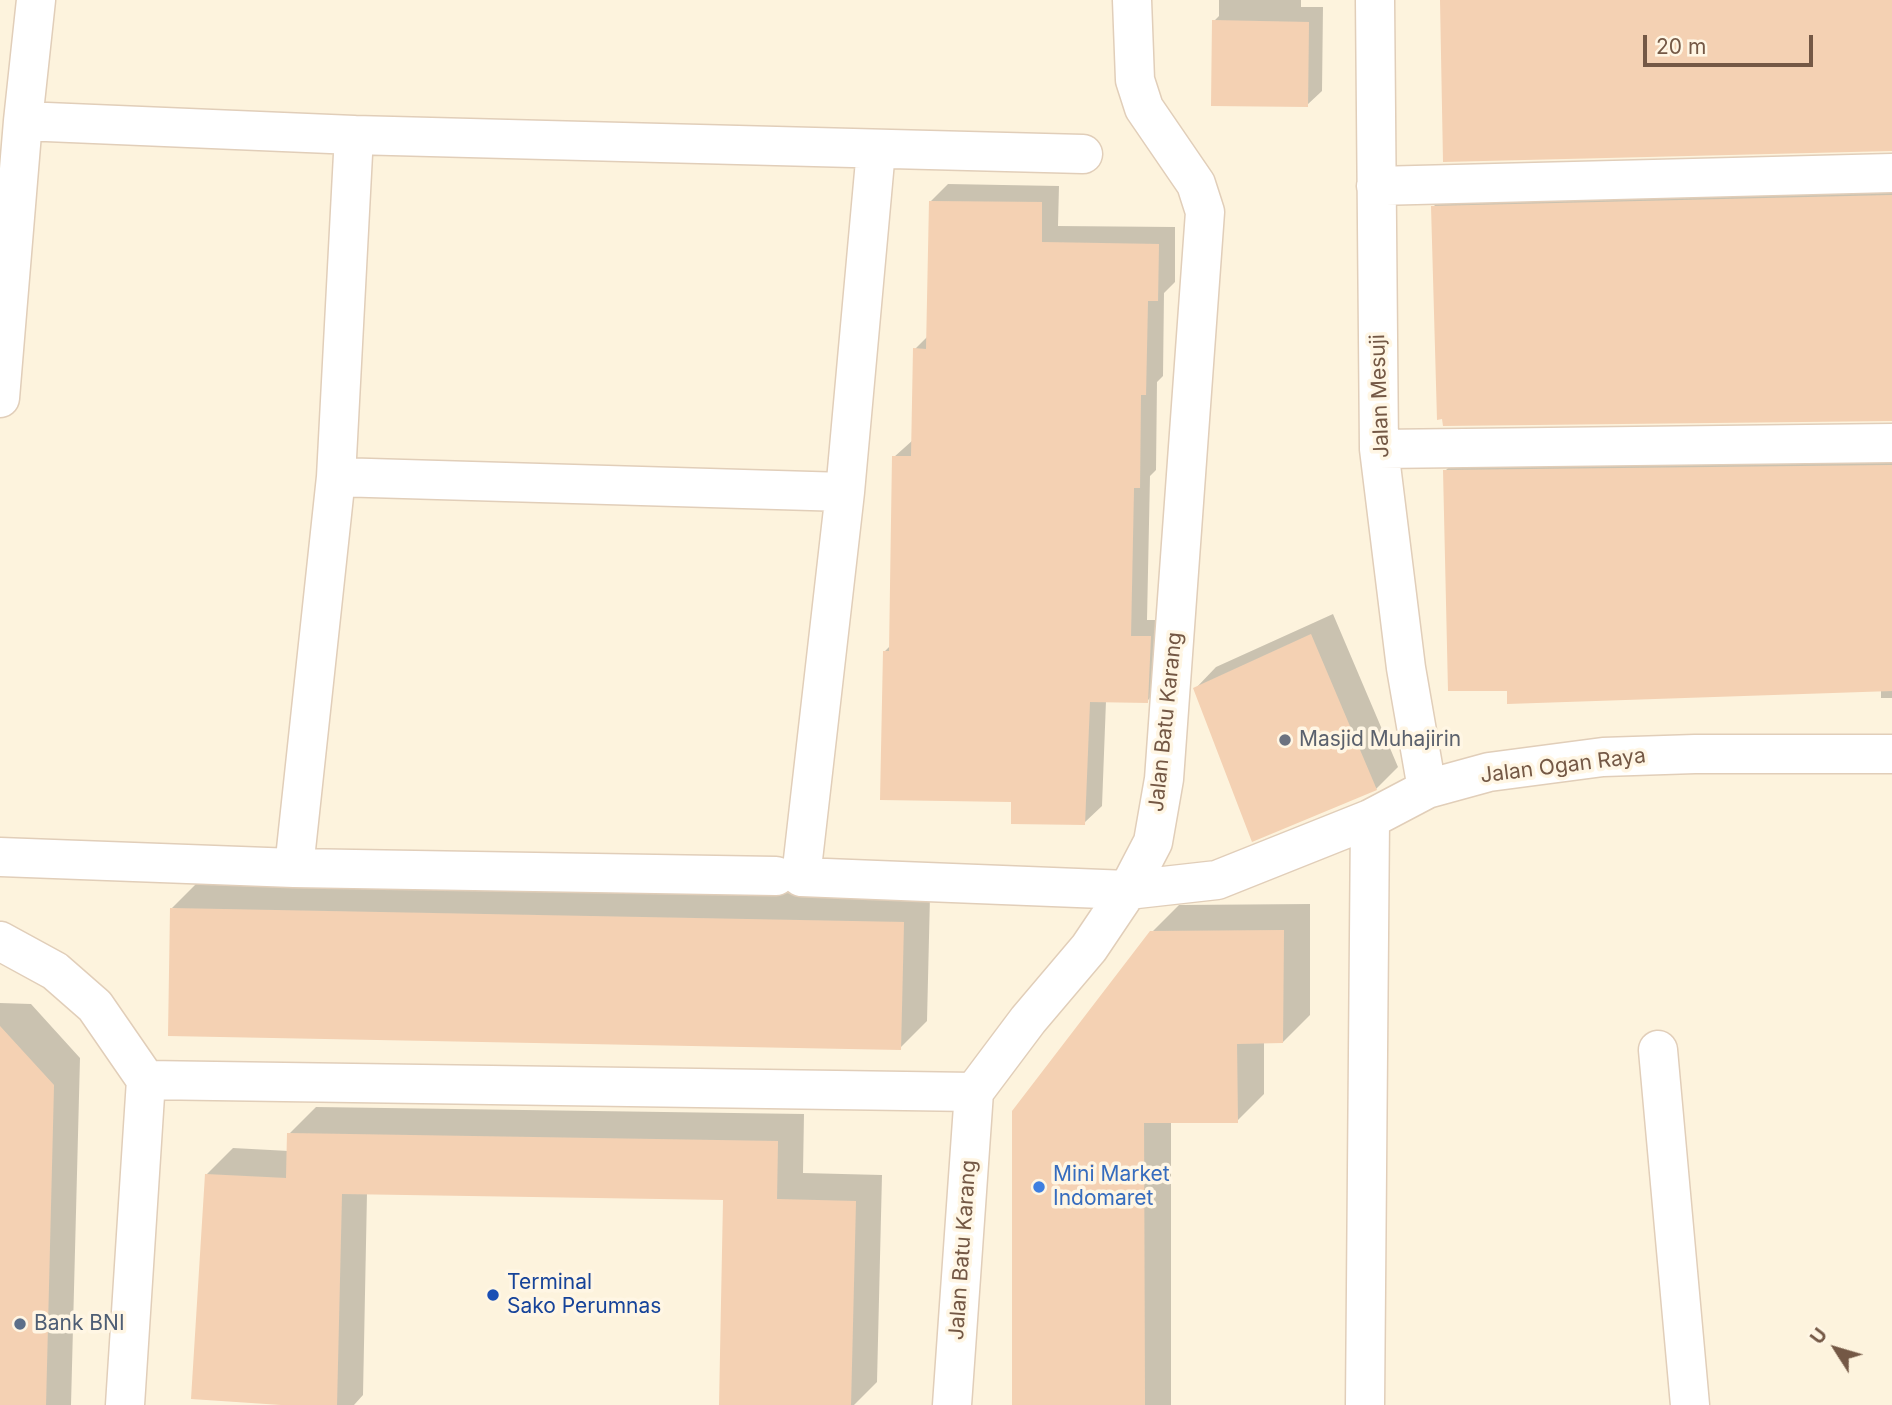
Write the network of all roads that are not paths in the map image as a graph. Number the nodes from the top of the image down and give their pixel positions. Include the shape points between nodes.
1 (36, 0) edge
2 (1132, 0) edge
3 (1375, 0) edge
4 (16, 107) edge
5 (354, 135) junction
6 (876, 150) junction
7 (1083, 154) dead end
8 (1892, 173) edge
9 (1376, 186) junction
10 (0, 398) edge
11 (1892, 443) edge
12 (1379, 449) junction
13 (336, 477) junction
14 (845, 492) junction
15 (1892, 754) edge
16 (1427, 789) junction
17 (1370, 819) junction
18 (0, 857) edge
19 (295, 868) junction
20 (776, 876) dead end
21 (1128, 890) junction
22 (0, 941) edge
23 (1658, 1049) dead end
24 (146, 1080) junction
25 (974, 1092) junction
26 (125, 1405) edge
27 (952, 1405) edge
28 (1365, 1405) edge
29 (1690, 1405) edge

1 - 4 street
2 - 21 street, Jalan Batu Karang via 1135,80 1144,108 1196,184 1205,212 1164,779 1153,842
3 - 9 street, Jalan Mesuji
4 - 5 street
4 - 10 street
5 - 6 street
5 - 13 street
6 - 7 street
6 - 14 street
8 - 9 street
9 - 12 street, Jalan Mesuji
11 - 12 street
12 - 16 street, Jalan Mesuji via 1406,668
13 - 14 street
13 - 19 street
14 - 21 street, Jalan Ogan Raya via 801,877
15 - 16 street, Jalan Ogan Raya via 1603,757 1489,772
16 - 17 street, Jalan Ogan Raya
17 - 21 street, Jalan Ogan Raya via 1217,880
17 - 28 street
18 - 19 street
19 - 20 street
21 - 25 street, Jalan Batu Karang via 1089,948
22 - 24 street via 55,971 95,1006
23 - 29 street
24 - 25 street
24 - 26 street
25 - 27 street, Jalan Batu Karang

